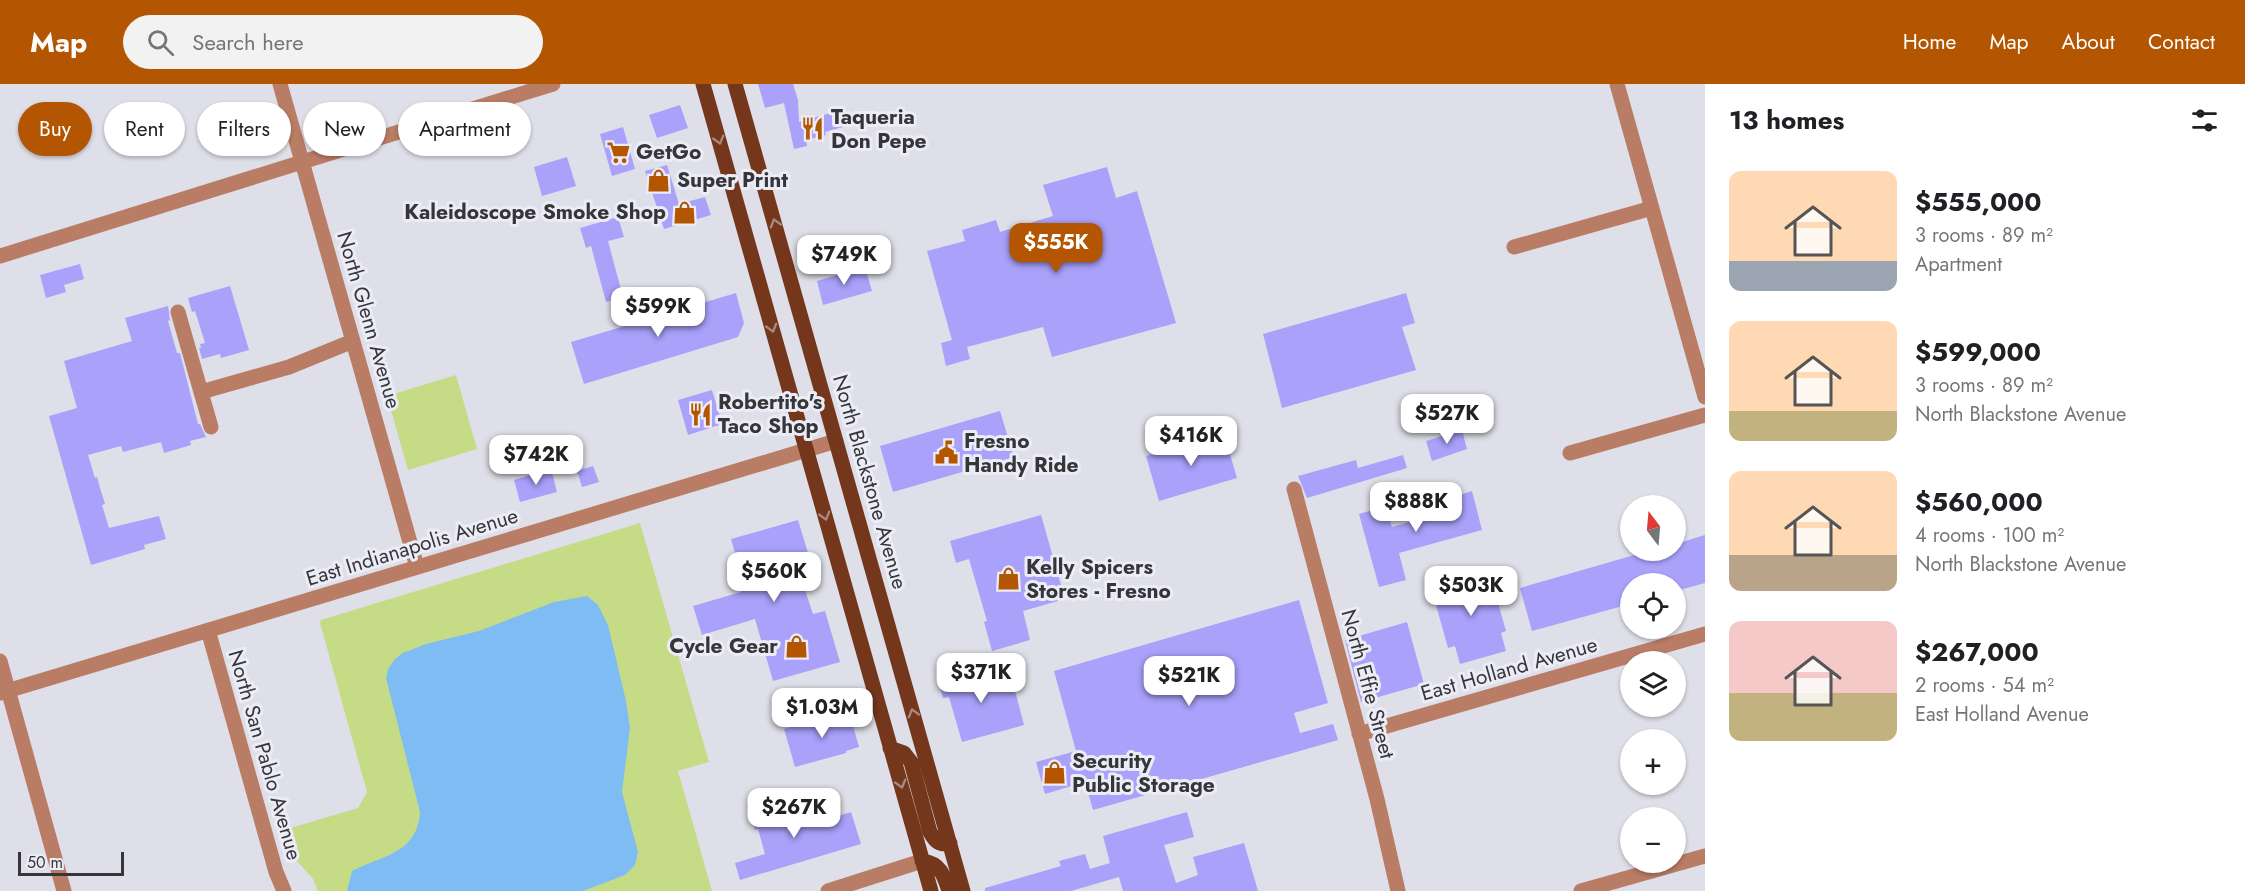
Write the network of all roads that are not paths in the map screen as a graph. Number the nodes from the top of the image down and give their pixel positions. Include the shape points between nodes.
1 (280, 84) edge
2 (553, 84) edge
3 (703, 84) edge
4 (735, 84) edge
5 (1617, 84) edge
6 (302, 162) junction
7 (1652, 208) junction
8 (1514, 247) dead end
9 (0, 256) edge
10 (178, 312) dead end
11 (353, 341) junction
12 (201, 392) junction
13 (1705, 397) edge
14 (1705, 415) edge
15 (212, 427) dead end
16 (836, 441) junction
17 (806, 450) junction
18 (1570, 453) dead end
19 (1293, 489) dead end
20 (417, 567) junction
21 (208, 630) junction
22 (1705, 634) edge
23 (0, 661) edge
24 (4, 692) edge
25 (1359, 734) junction
26 (890, 748) junction
27 (950, 843) junction
28 (1705, 856) edge
29 (922, 861) junction
30 (64, 891) edge
31 (284, 891) edge
32 (828, 891) edge
33 (931, 891) edge
34 (949, 891) edge
35 (963, 891) edge
36 (1398, 891) edge
37 (1581, 891) edge

1 - 6 street, North Glenn Avenue
2 - 6 street
3 -> 17 main road
16 -> 4 main road, North Blackstone Avenue
5 - 7 street
6 - 9 street
6 - 11 street, North Glenn Avenue
7 - 8 street
7 - 13 street
10 - 12 street
11 - 12 street via 289,367
11 - 20 street, North Glenn Avenue
12 - 15 street
14 - 18 street
16 - 17 street, East Indianapolis Avenue
27 -> 16 main road, North Blackstone Avenue
17 - 20 street, East Indianapolis Avenue
17 -> 26 main road
19 - 25 street, North Effie Street
20 - 21 street, East Indianapolis Avenue
21 - 24 street, East Indianapolis Avenue
21 - 31 street, North San Pablo Avenue
22 - 25 street, East Holland Avenue
23 - 24 street
24 - 30 street
25 - 36 street, North Effie Street
26 - 27 main road via 904,753 911,762 936,842
26 -> 29 main road
27 - 35 main road, North Blackstone Avenue
28 - 37 street
29 - 32 street
29 - 33 main road
29 - 34 main road via 937,865

